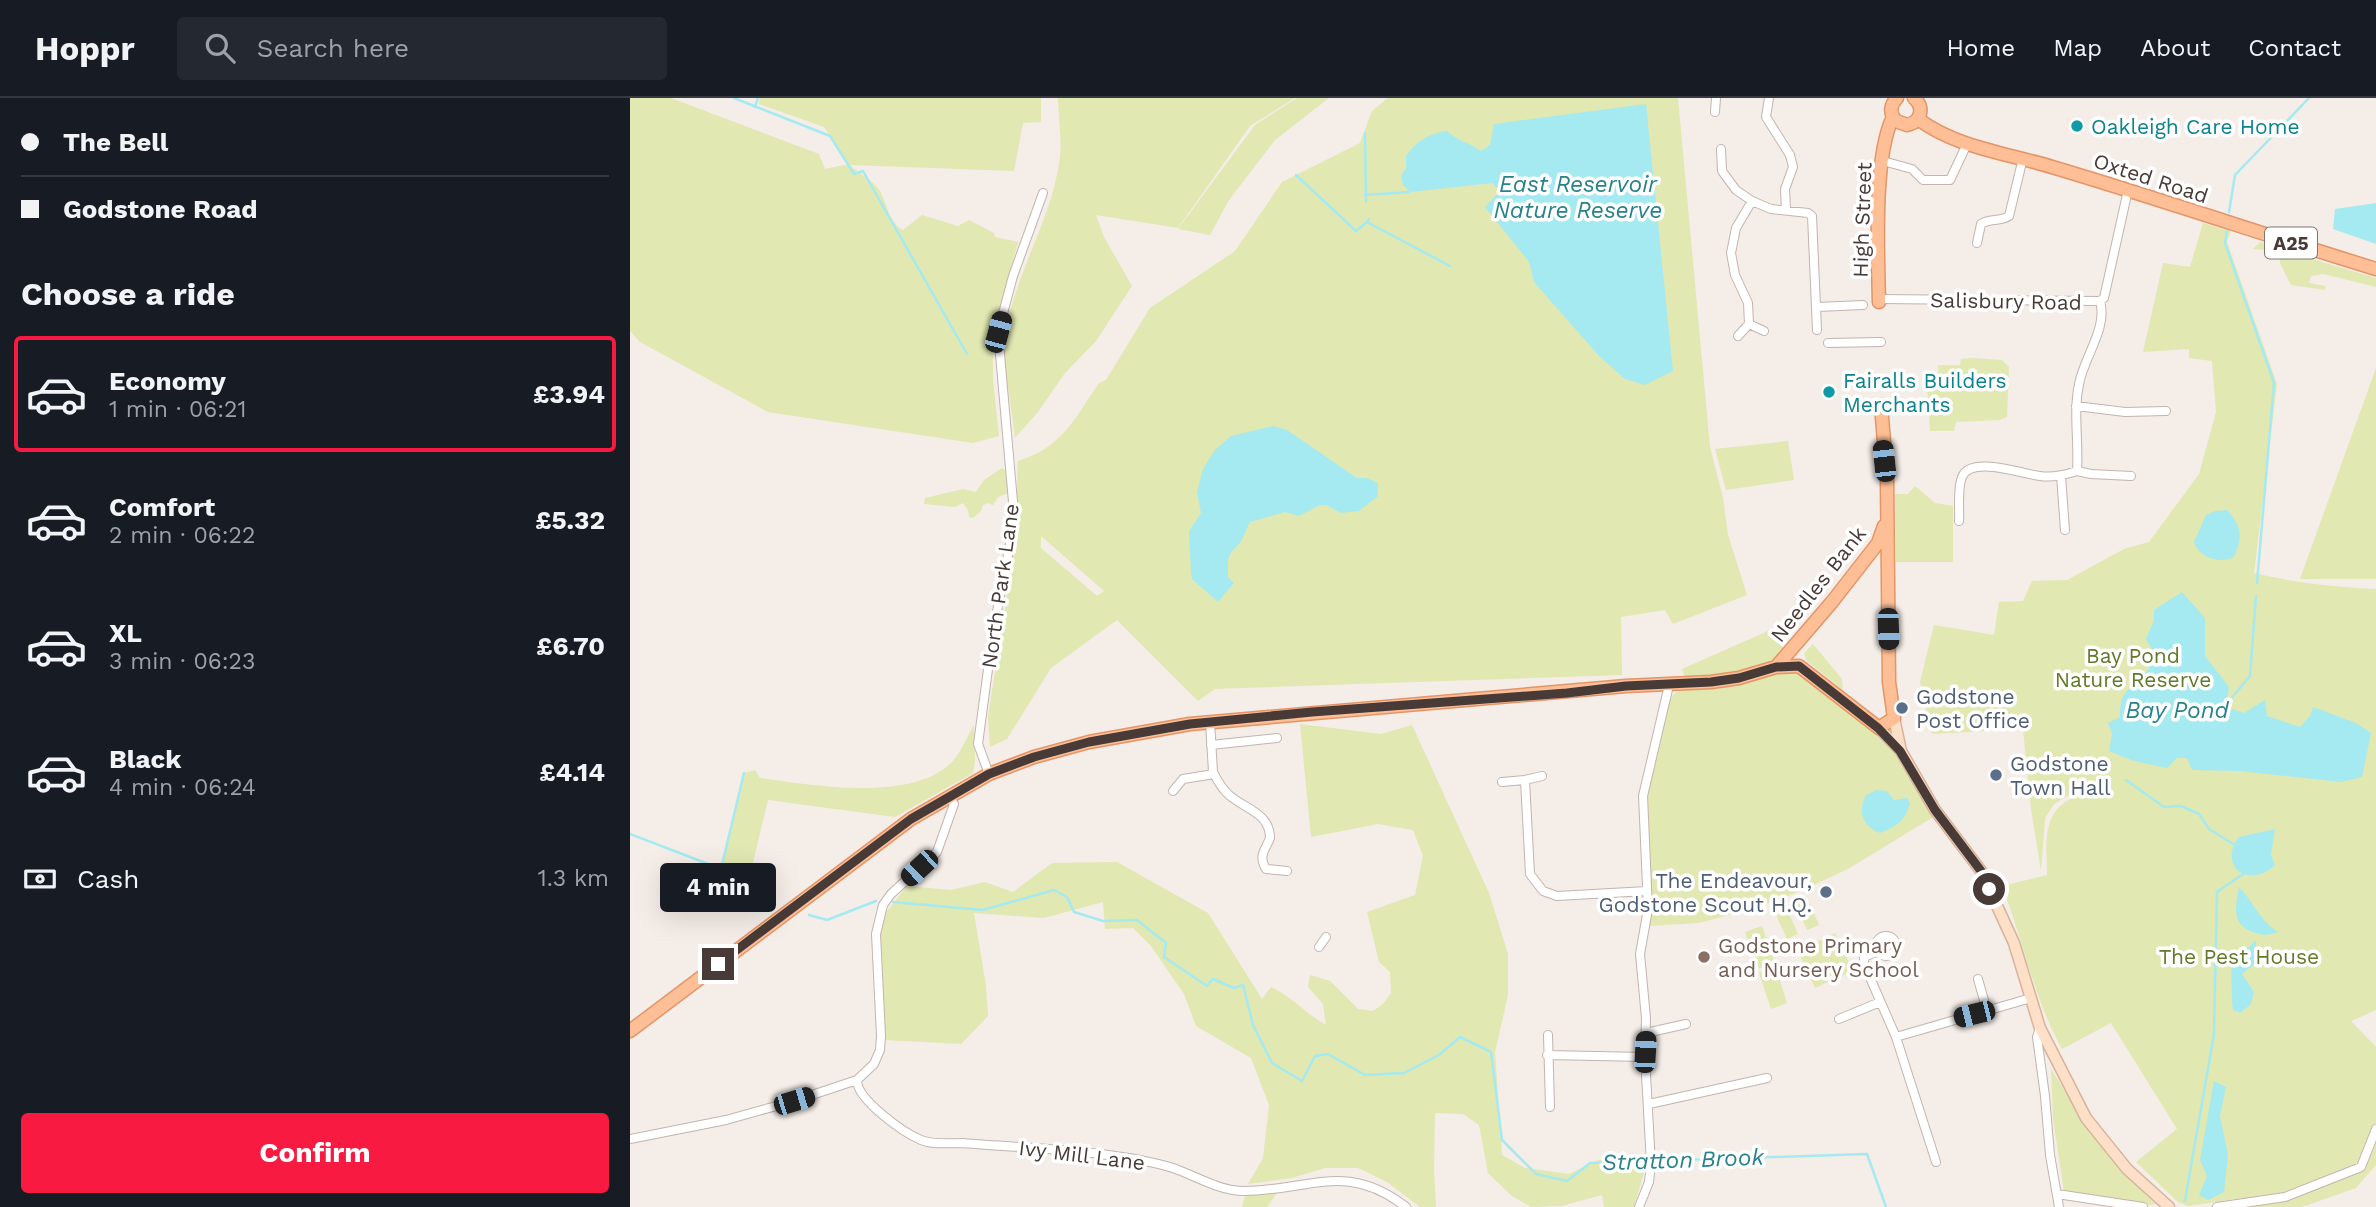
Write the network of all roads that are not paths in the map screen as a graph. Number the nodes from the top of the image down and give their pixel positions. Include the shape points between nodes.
1 (1716, 98) edge
2 (1898, 98) edge
3 (1916, 98) edge
4 (1765, 99) edge
5 (1716, 112) dead end
6 (1918, 119) junction
7 (1898, 121) junction
8 (1967, 144) junction
9 (1721, 149) dead end
10 (2023, 158) junction
11 (1883, 161) junction
12 (2128, 190) junction
13 (1043, 193) dead end
14 (1752, 201) junction
15 (1786, 210) junction
16 (1977, 243) dead end
17 (2376, 269) edge
18 (1879, 300) joint
19 (2101, 301) junction
20 (1863, 305) dead end
21 (1816, 307) junction
22 (1749, 324) junction
23 (1817, 330) dead end
24 (1764, 331) dead end
25 (1738, 336) dead end
26 (1881, 342) dead end
27 (1828, 343) dead end
28 (1881, 405) dead end
29 (2076, 406) junction
30 (2166, 411) dead end
31 (2077, 471) junction
32 (2061, 476) junction
33 (2131, 476) dead end
34 (1886, 521) junction
35 (1959, 521) dead end
36 (2065, 530) dead end
37 (1874, 548) junction
38 (1887, 557) junction
39 (1800, 642) junction
40 (1799, 666) junction
41 (1776, 667) junction
42 (1669, 685) junction
43 (1894, 718) junction
44 (1210, 722) junction
45 (1878, 728) junction
46 (1277, 738) dead end
47 (1211, 745) junction
48 (1900, 751) junction
49 (989, 774) junction
50 (1214, 774) junction
51 (1542, 776) dead end
52 (1525, 780) junction
53 (1502, 782) dead end
54 (1173, 791) dead end
55 (949, 796) junction
56 (1287, 871) dead end
57 (1647, 891) junction
58 (1326, 937) dead end
59 (1319, 947) dead end
60 (1878, 951) dead end
61 (1970, 989) dead end
62 (2031, 998) junction
63 (1880, 1002) junction
64 (1987, 1011) junction
65 (1839, 1019) dead end
66 (1686, 1024) dead end
67 (2040, 1028) junction
68 (630, 1031) edge
69 (1646, 1033) junction
70 (1548, 1035) dead end
71 (1896, 1037) junction
72 (1547, 1055) junction
73 (1645, 1057) junction
74 (1767, 1078) dead end
75 (858, 1080) junction
76 (1649, 1104) junction
77 (1549, 1107) dead end
78 (2376, 1129) edge
79 (630, 1139) edge
80 (1936, 1161) dead end
81 (2057, 1194) junction
82 (1406, 1207) edge
83 (1639, 1207) edge
84 (2059, 1207) edge
85 (2143, 1207) edge
86 (2169, 1207) edge
87 (2217, 1207) edge

1 - 5 street
2 - 7 main road, High Street via 1891,107
3 - 6 main road via 1921,109
4 - 15 street via 1766,117 1793,167 1785,189
6 - 7 main road
6 - 8 main road, Oxted Road / A25
7 - 11 main road, High Street via 1886,132
8 - 10 main road, Oxted Road / A25
8 - 11 street via 1950,180 1923,180 1912,169
9 - 14 street via 1722,171 1736,190
10 - 12 main road, Oxted Road / A25
10 - 16 street via 2009,216 1981,224
11 - 18 main road, High Street
12 - 17 main road, Oxted Road / A25
12 - 19 street, Salisbury Road
13 - 49 street, North Park Lane via 998,332 1014,513 978,744
14 - 15 street
14 - 22 street via 1736,228 1731,253 1748,303
15 - 21 street via 1808,213 1814,219
18 - 19 street, Salisbury Road
19 - 29 street via 2103,309 2079,382
20 - 21 street
21 - 23 street
22 - 24 street
22 - 25 street
26 - 27 street
28 - 34 main road
29 - 30 street
29 - 31 street
31 - 32 street
31 - 33 street
32 - 35 street via 1987,467 1968,470 1962,478
32 - 36 street
34 - 37 main road, Needles Bank
34 - 38 main road
37 - 38 main road
37 - 39 main road, Needles Bank
38 - 43 main road via 1888,682
39 - 40 main road
39 - 41 main road, Needles Bank
40 - 41 main road
40 - 45 main road
41 - 42 main road via 1739,678
42 - 44 main road
42 - 57 street via 1643,796
43 - 45 main road
43 - 48 main road
44 - 47 street
44 - 49 main road via 1089,742
45 - 48 main road
46 - 47 street
47 - 50 street
48 - 62 main road via 1935,810 1981,871 2014,943
49 - 55 main road
50 - 54 street via 1182,779
50 - 56 street via 1231,796 1266,822 1270,838 1261,857 1266,869
51 - 52 street
52 - 53 street
52 - 57 street via 1531,874 1543,891 1557,896
55 - 68 main road via 911,819
55 - 75 street via 954,804 937,852 891,894 878,918 880,1049 874,1064
57 - 69 street via 1640,954
58 - 59 street
60 - 63 street via 1864,957 1864,964
61 - 64 street via 1979,982
62 - 64 street
62 - 67 main road
63 - 65 street
63 - 71 street
64 - 71 street
66 - 69 street
67 - 81 street via 2037,1037
67 - 86 main road via 2086,1118 2127,1169
69 - 73 street
70 - 72 street
71 - 80 street
72 - 73 street
72 - 77 street
73 - 76 street
74 - 76 street
75 - 79 street via 726,1120
75 - 82 street, Ivy Mill Lane via 863,1096 882,1114 922,1140 1100,1153 1152,1162 1226,1189 1244,1191 1353,1180
76 - 83 street via 1649,1182
78 - 87 street via 2361,1167 2285,1197
81 - 84 street
81 - 85 street

